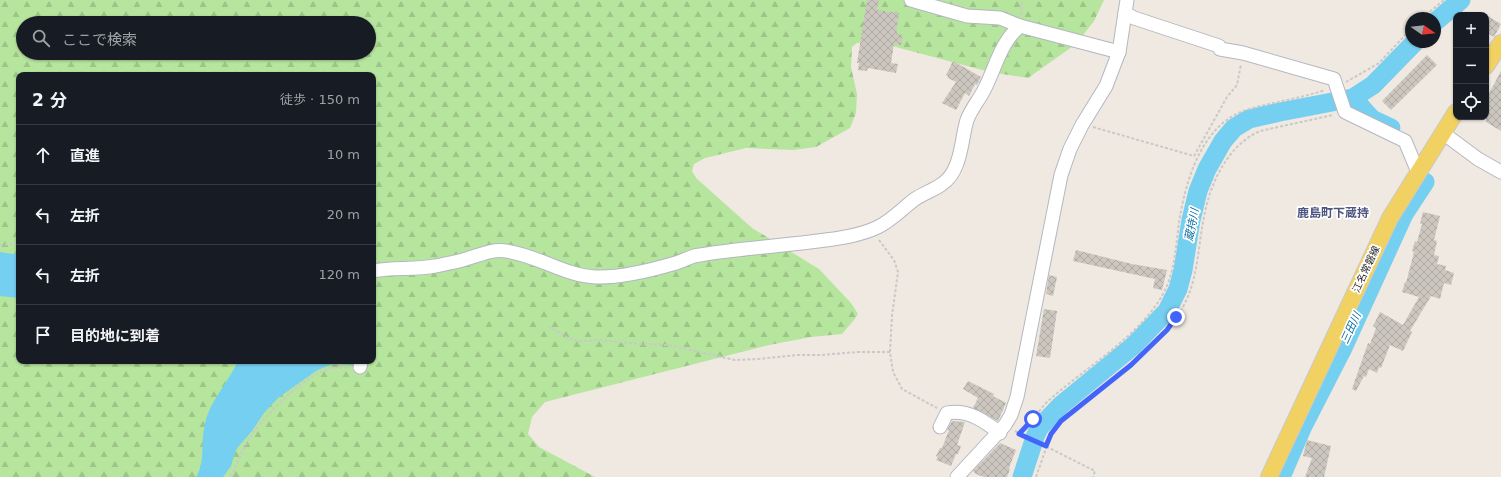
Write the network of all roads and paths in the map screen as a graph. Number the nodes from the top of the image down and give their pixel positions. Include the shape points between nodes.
1 (911, 0) edge
2 (1128, 0) edge
3 (1444, 0) edge
4 (1429, 12) edge
5 (1125, 13) junction
6 (1020, 26) junction
7 (1405, 35) edge
8 (1501, 43) edge
9 (1119, 52) junction
10 (1243, 53) junction
11 (1489, 61) edge
12 (1337, 86) junction
13 (1346, 112) junction
14 (1453, 117) edge
15 (1082, 125) junction
16 (1443, 132) junction
17 (1418, 172) junction
18 (1501, 172) edge
19 (871, 230) junction
20 (16, 244) edge
21 (0, 245) edge
22 (376, 270) edge
23 (548, 326) dead end
24 (890, 352) junction
25 (360, 364) edge
26 (947, 413) junction
27 (940, 427) dead end
28 (1003, 429) junction
29 (1019, 434) junction
30 (1046, 446) junction
31 (231, 477) edge
32 (958, 477) edge
33 (1036, 477) edge
34 (1093, 477) edge
35 (1269, 477) edge

1 - 6 street via 967,16 1000,18
2 - 5 street
3 - 4 path
5 - 9 street
5 - 10 street via 1218,46 1220,49
6 - 9 street
6 - 19 street via 1004,43 983,92 967,120 963,145 948,179 915,200 892,219
7 - 12 path via 1379,63
8 - 11 main road
9 - 15 street via 1106,86
10 - 12 street via 1334,79
10 - 15 path via 1237,85 1227,96 1194,156
12 - 13 street
12 - 29 path via 1244,111 1217,128 1195,164 1186,185 1171,271 1165,290 1141,323 1047,403
13 - 17 street via 1405,141
13 - 30 path via 1260,131 1247,137 1237,146 1217,176 1207,203 1193,281 1176,317 1167,330 1131,365 1061,421
14 - 16 main road, 江名常磐線
15 - 28 street via 1070,148 1061,175 1017,397 1011,416
16 - 17 main road, 江名常磐線
16 - 18 street via 1478,159
17 - 35 main road, 江名常磐線 via 1390,218
19 - 22 street via 836,239 726,251 692,257 648,270 598,277 570,272 517,253 497,250 434,266
19 - 24 path via 894,260 898,272
20 - 21 path
23 - 24 path via 568,338 579,341 669,344 736,360
24 - 26 path via 893,372 902,389
25 - 31 path via 357,370 338,368 320,372 287,395 249,440
26 - 27 street
26 - 28 street via 974,416
28 - 29 path
28 - 32 street
29 - 30 path
30 - 33 path
30 - 34 path via 1095,471

